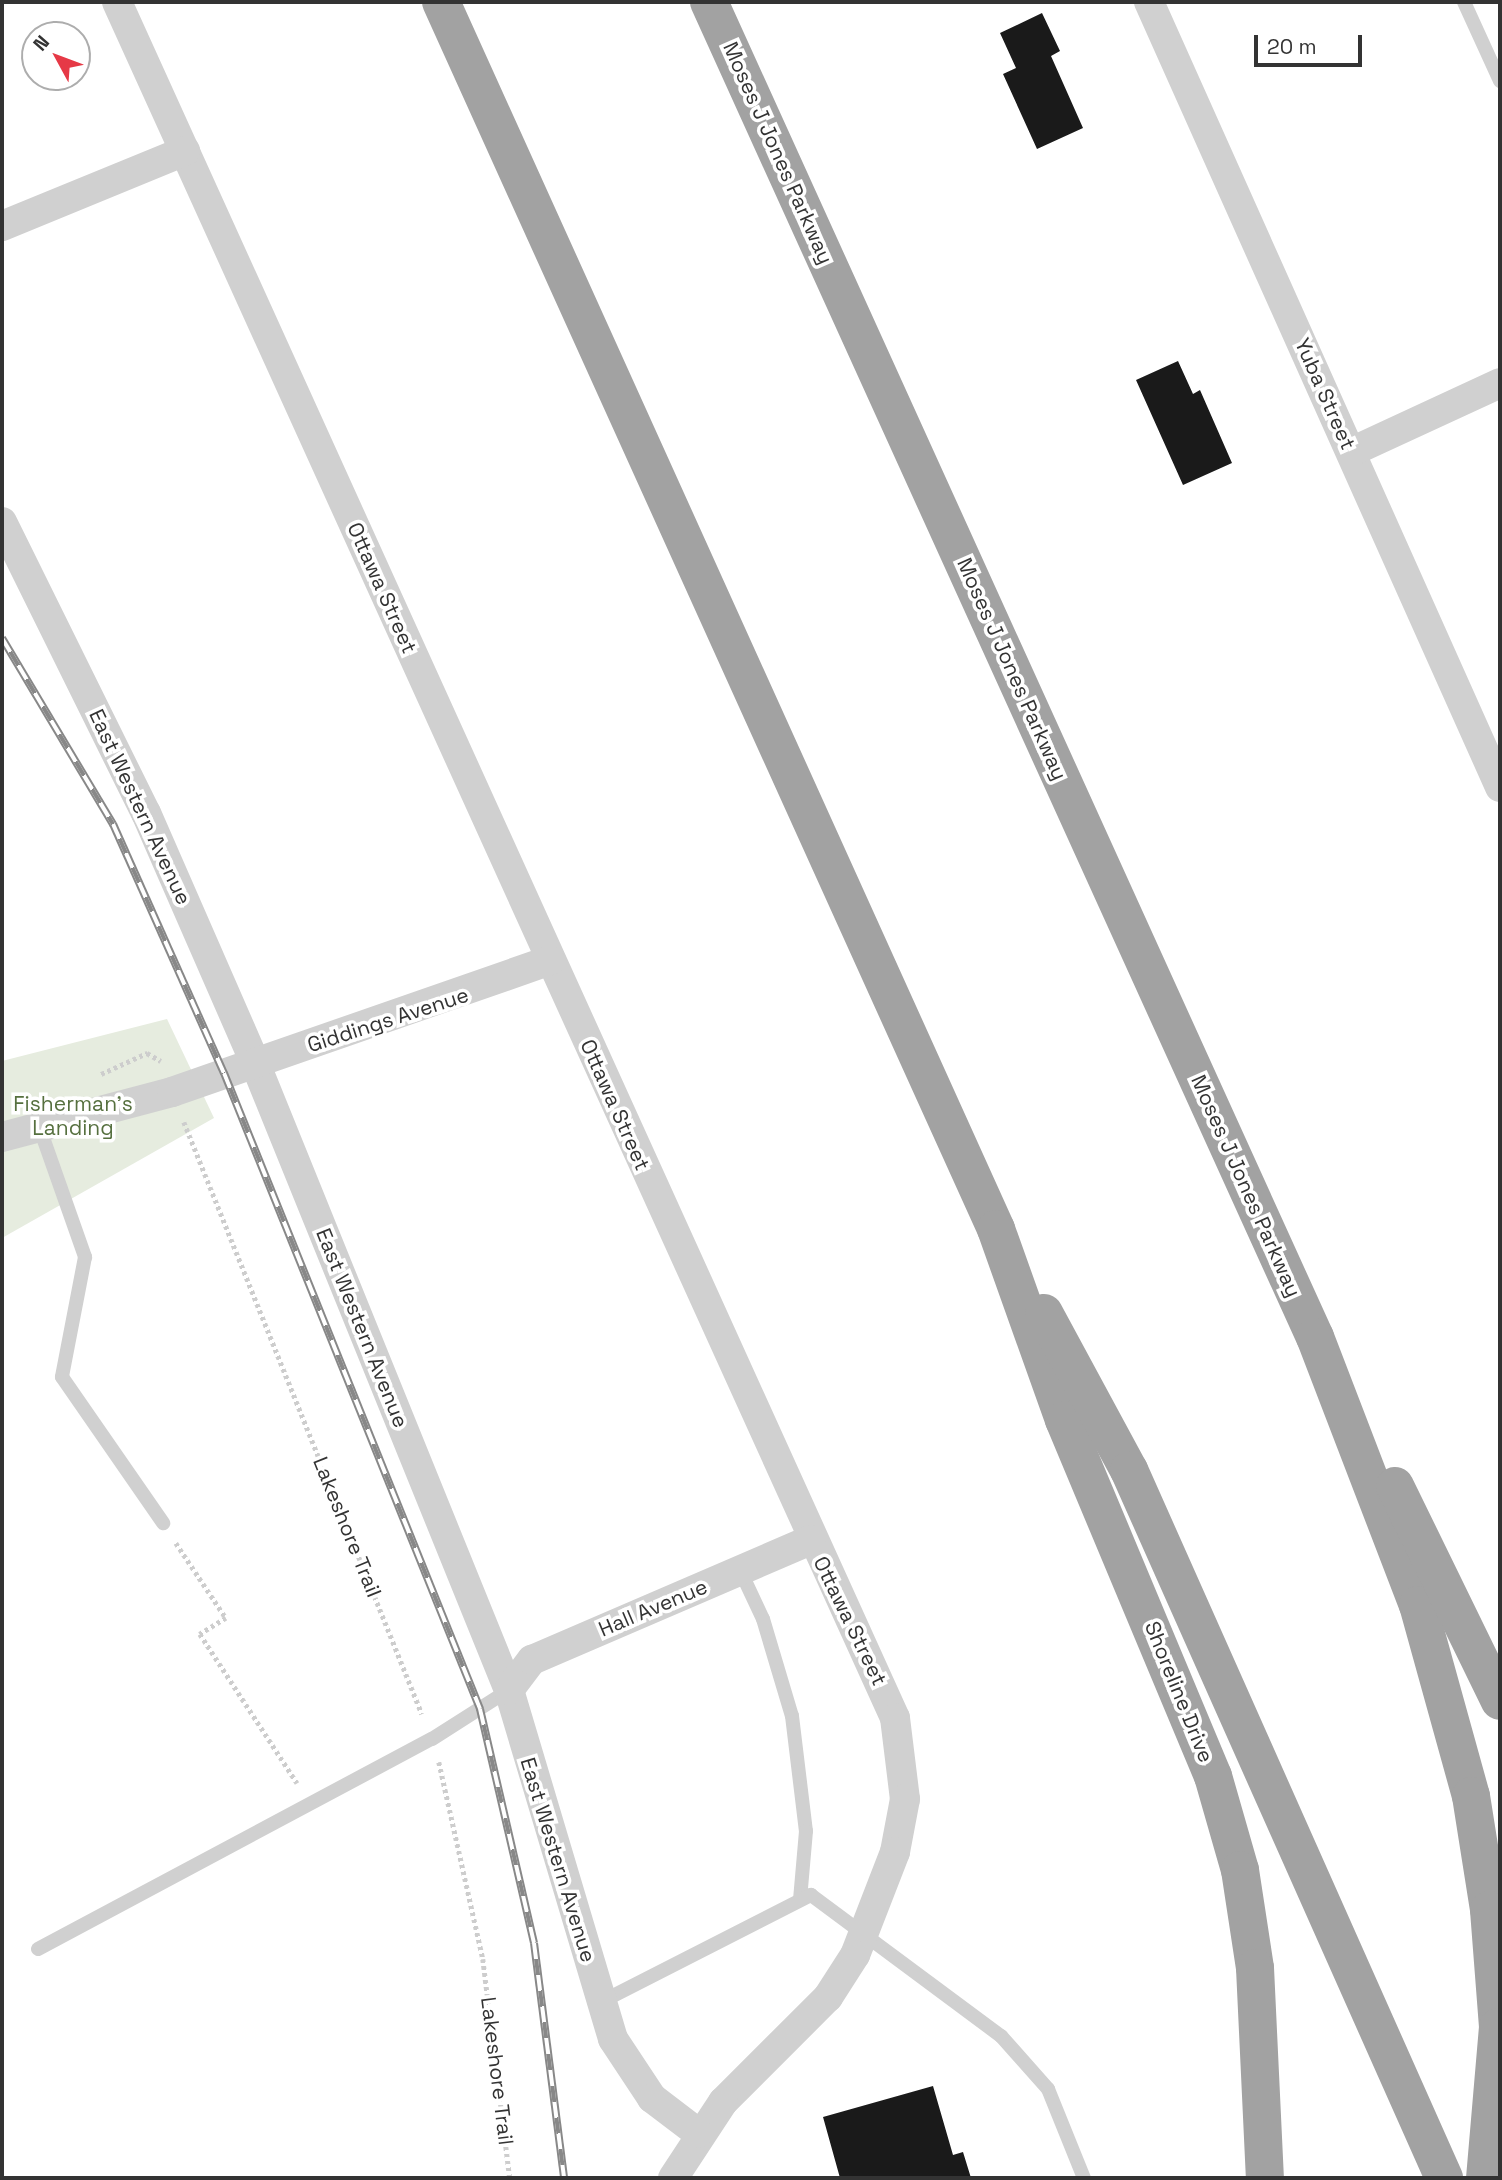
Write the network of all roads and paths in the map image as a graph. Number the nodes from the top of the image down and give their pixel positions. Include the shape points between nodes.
1 (117, 2) edge
2 (441, 2) edge
3 (709, 2) edge
4 (1149, 2) edge
5 (1464, 2) edge
6 (1500, 81) edge
7 (185, 151) junction
8 (2, 226) edge
9 (1500, 383) edge
10 (1351, 452) junction
11 (2, 522) edge
12 (1500, 787) edge
13 (550, 960) junction
14 (255, 1063) junction
15 (97, 1075) dead end
16 (172, 1092) junction
17 (40, 1129) junction
18 (2, 1137) edge
19 (996, 1229) junction
20 (1315, 1337) junction
21 (163, 1523) joint
22 (810, 1540) junction
23 (740, 1570) junction
24 (509, 1690) junction
25 (1500, 1701) edge
26 (432, 1739) junction
27 (311, 1804) junction
28 (800, 1900) junction
29 (865, 1932) junction
30 (38, 1949) dead end
31 (601, 2002) junction
32 (698, 2133) junction
33 (510, 2178) edge
34 (673, 2178) edge
35 (1084, 2178) edge
36 (1265, 2178) edge
37 (1444, 2178) edge
38 (1485, 2178) edge

1 - 7 street, Ottawa Street
2 - 19 highway
3 - 20 highway, Moses J Jones Parkway
4 - 10 street, Yuba Street
5 - 6 lane
7 - 8 street
7 - 13 street, Ottawa Street
9 - 10 street
10 - 12 street, Yuba Street
11 - 14 street, East Western Avenue via 146,813
13 - 14 street, Giddings Avenue via 482,989
13 - 22 street, Ottawa Street
14 - 16 street, Giddings Avenue
14 - 24 street, East Western Avenue
15 - 16 path, Lakeshore Trail via 148,1053 159,1057
16 - 17 street, Giddings Avenue
16 - 26 path, Lakeshore Trail
17 - 18 street, Giddings Avenue
17 - 21 lane via 85,1257 62,1377
19 - 36 highway, Shoreline Drive via 1064,1420 1208,1763 1240,1870 1261,2037
19 - 37 highway via 1129,1470
20 - 25 highway via 1428,1547
20 - 38 highway via 1418,1605 1471,1796 1498,2027
21 - 27 path via 226,1618 200,1634
22 - 23 street, Hall Avenue
22 - 29 street, Ottawa Street via 883,1685 902,1757 905,1800 895,1852
23 - 24 street, Hall Avenue via 532,1660
23 - 28 lane via 763,1619 792,1716 806,1831
24 - 26 lane
24 - 31 street, East Western Avenue
26 - 27 lane
26 - 33 path, Lakeshore Trail via 483,1959
27 - 30 lane
28 - 29 lane via 811,1895
28 - 31 lane
29 - 32 street, Ottawa Street via 828,1997
29 - 35 lane via 1002,2036 1048,2089
31 - 32 street, East Western Avenue via 613,2039 652,2098
32 - 34 street, Ottawa Street

